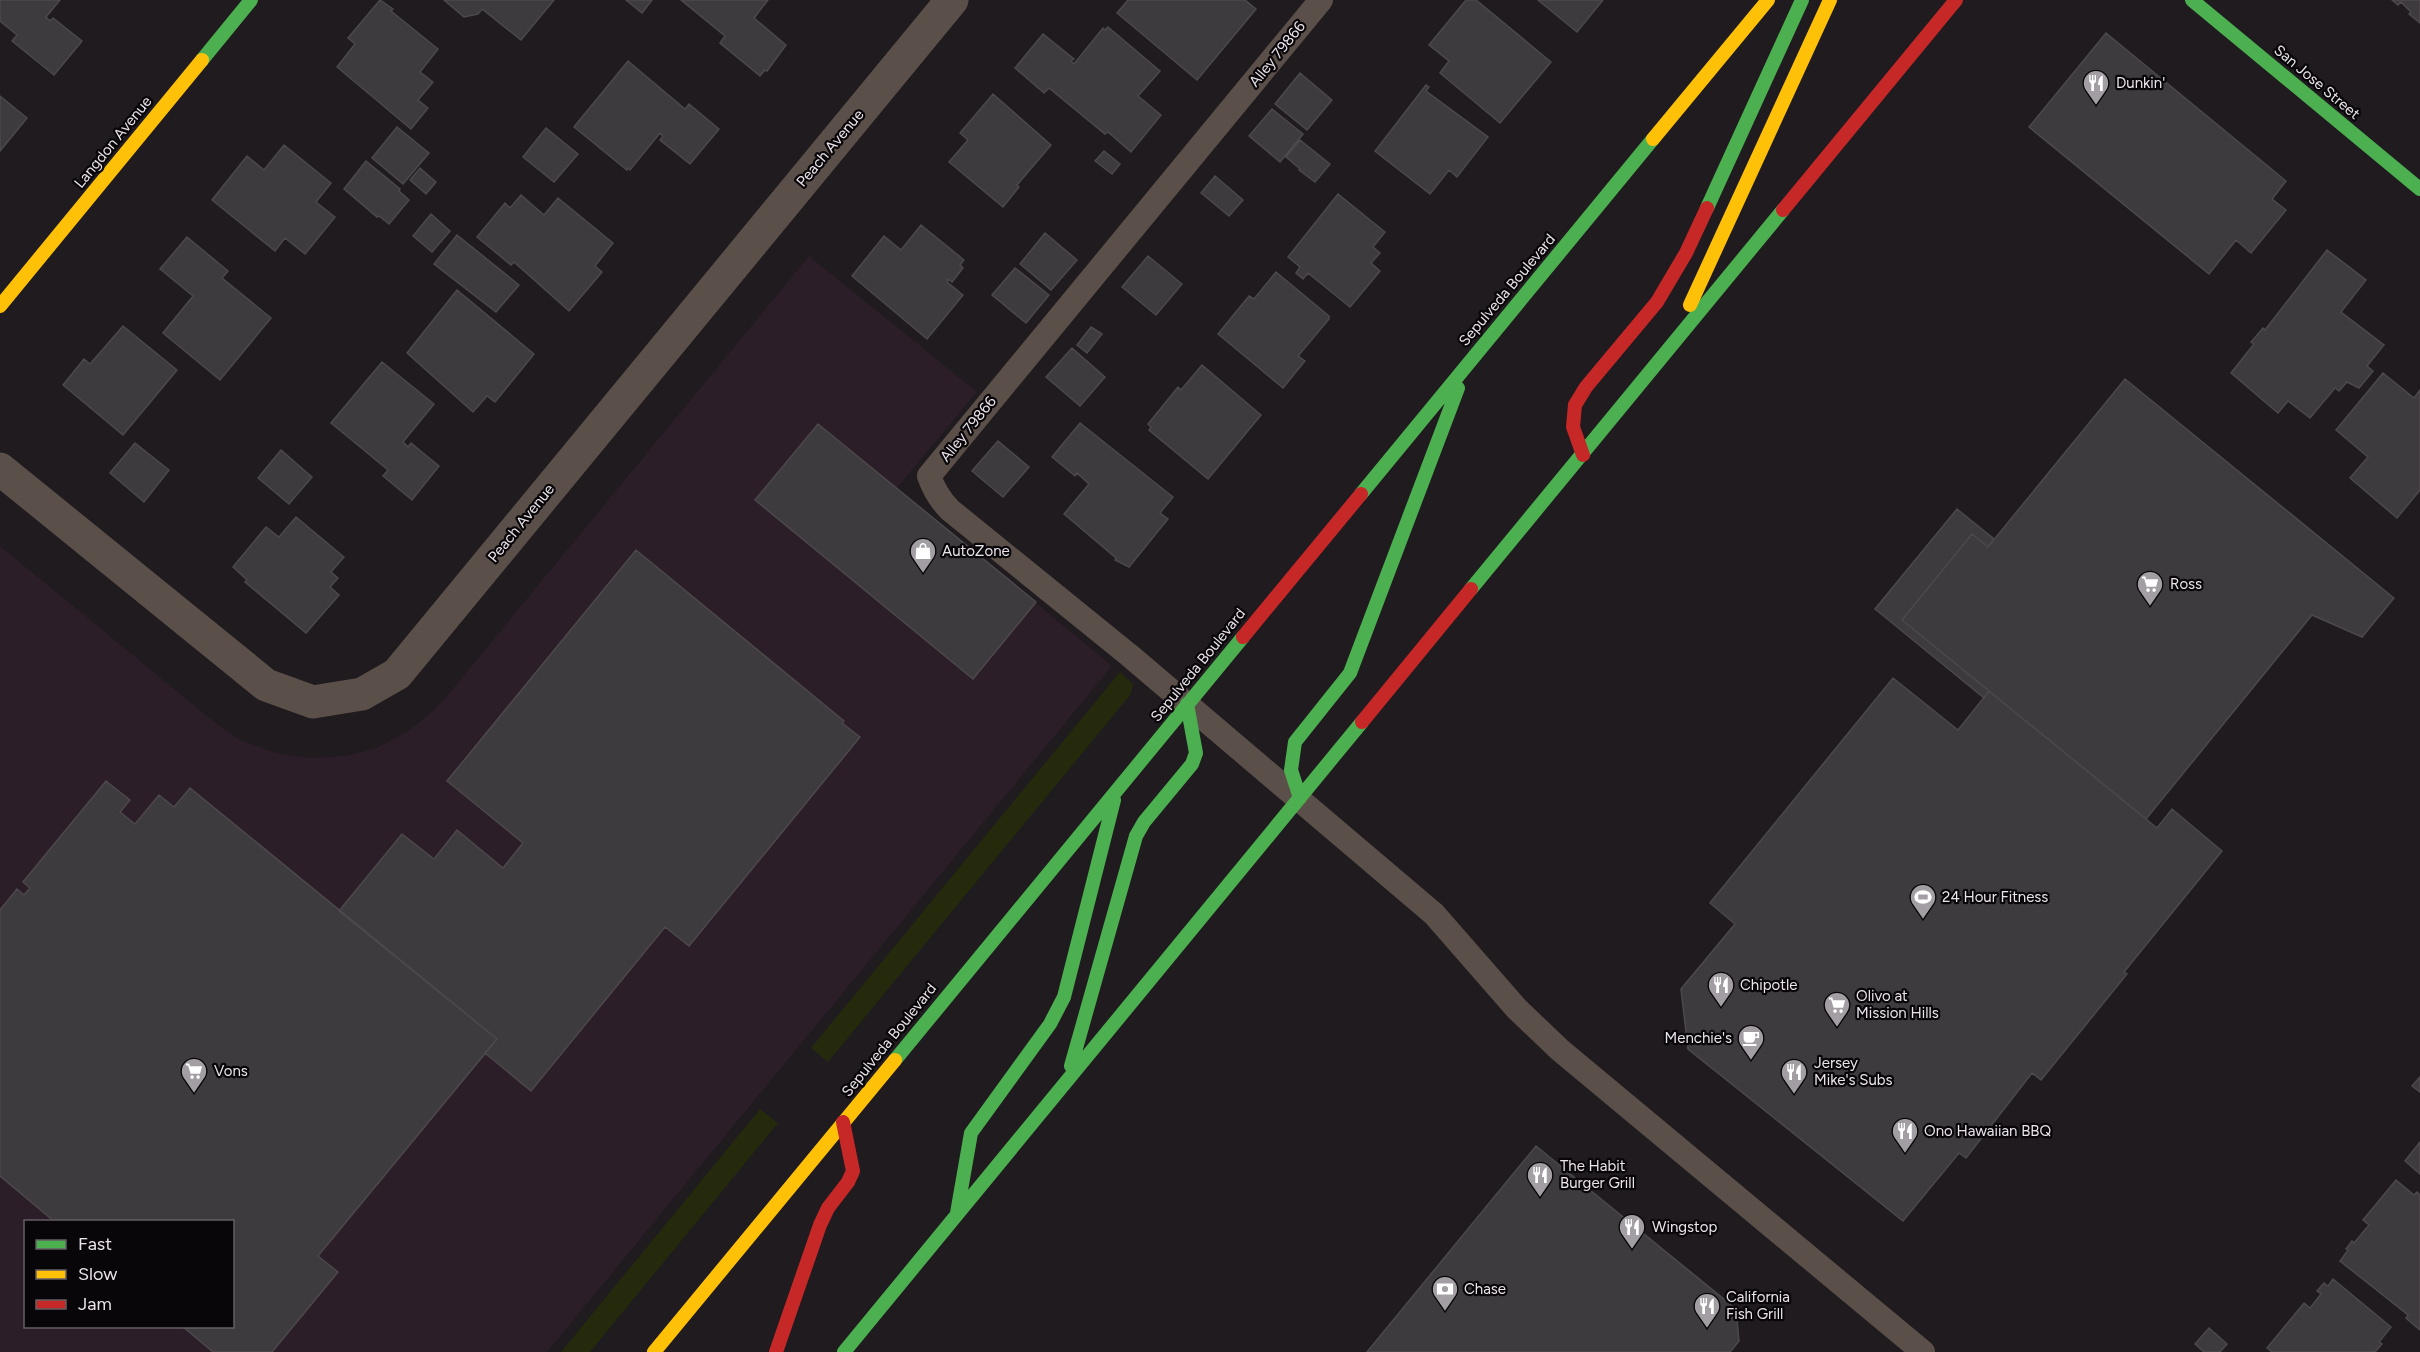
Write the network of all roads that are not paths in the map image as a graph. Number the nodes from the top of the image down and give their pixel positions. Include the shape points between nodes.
1 (251, 0) edge
2 (952, 0) edge
3 (1321, 0) edge
4 (1768, 0) edge
5 (1802, 0) edge
6 (1830, 0) edge
7 (1956, 0) edge
8 (2192, 0) edge
9 (2420, 189) edge
10 (0, 306) edge
11 (1670, 348) junction
12 (1467, 363) junction
13 (1583, 455) junction
14 (0, 469) edge
15 (1187, 704) junction
16 (1117, 789) junction
17 (1300, 798) junction
18 (1067, 1079) junction
19 (843, 1122) junction
20 (957, 1215) junction
21 (654, 1352) edge
22 (776, 1352) edge
23 (844, 1352) edge
24 (1923, 1352) edge

1 - 10 main road, Langdon Avenue
2 - 14 street, Peach Avenue via 397,674 362,694 313,702 266,685
3 - 15 lane, Alley 79866 via 929,476 940,500 950,510
4 - 12 main road, Sepulveda Boulevard
5 - 13 main road via 1686,253 1657,303 1575,405 1573,428
6 - 11 main road
7 - 11 main road
8 - 9 main road, San Jose Street
11 - 13 main road
12 - 15 main road, Sepulveda Boulevard
12 - 17 main road via 1350,673 1295,742 1291,770
13 - 17 main road
15 - 16 main road, Sepulveda Boulevard
15 - 17 lane, Alley 79866
15 - 18 main road via 1196,753 1192,764 1136,836
16 - 19 main road, Sepulveda Boulevard
16 - 20 main road via 1064,997 1050,1024 971,1133
17 - 18 main road
17 - 24 lane, Alley 79866 via 1434,914 1517,1009 1560,1050
18 - 20 main road
19 - 21 main road, Sepulveda Boulevard
19 - 22 main road via 853,1171 820,1225
20 - 23 main road

